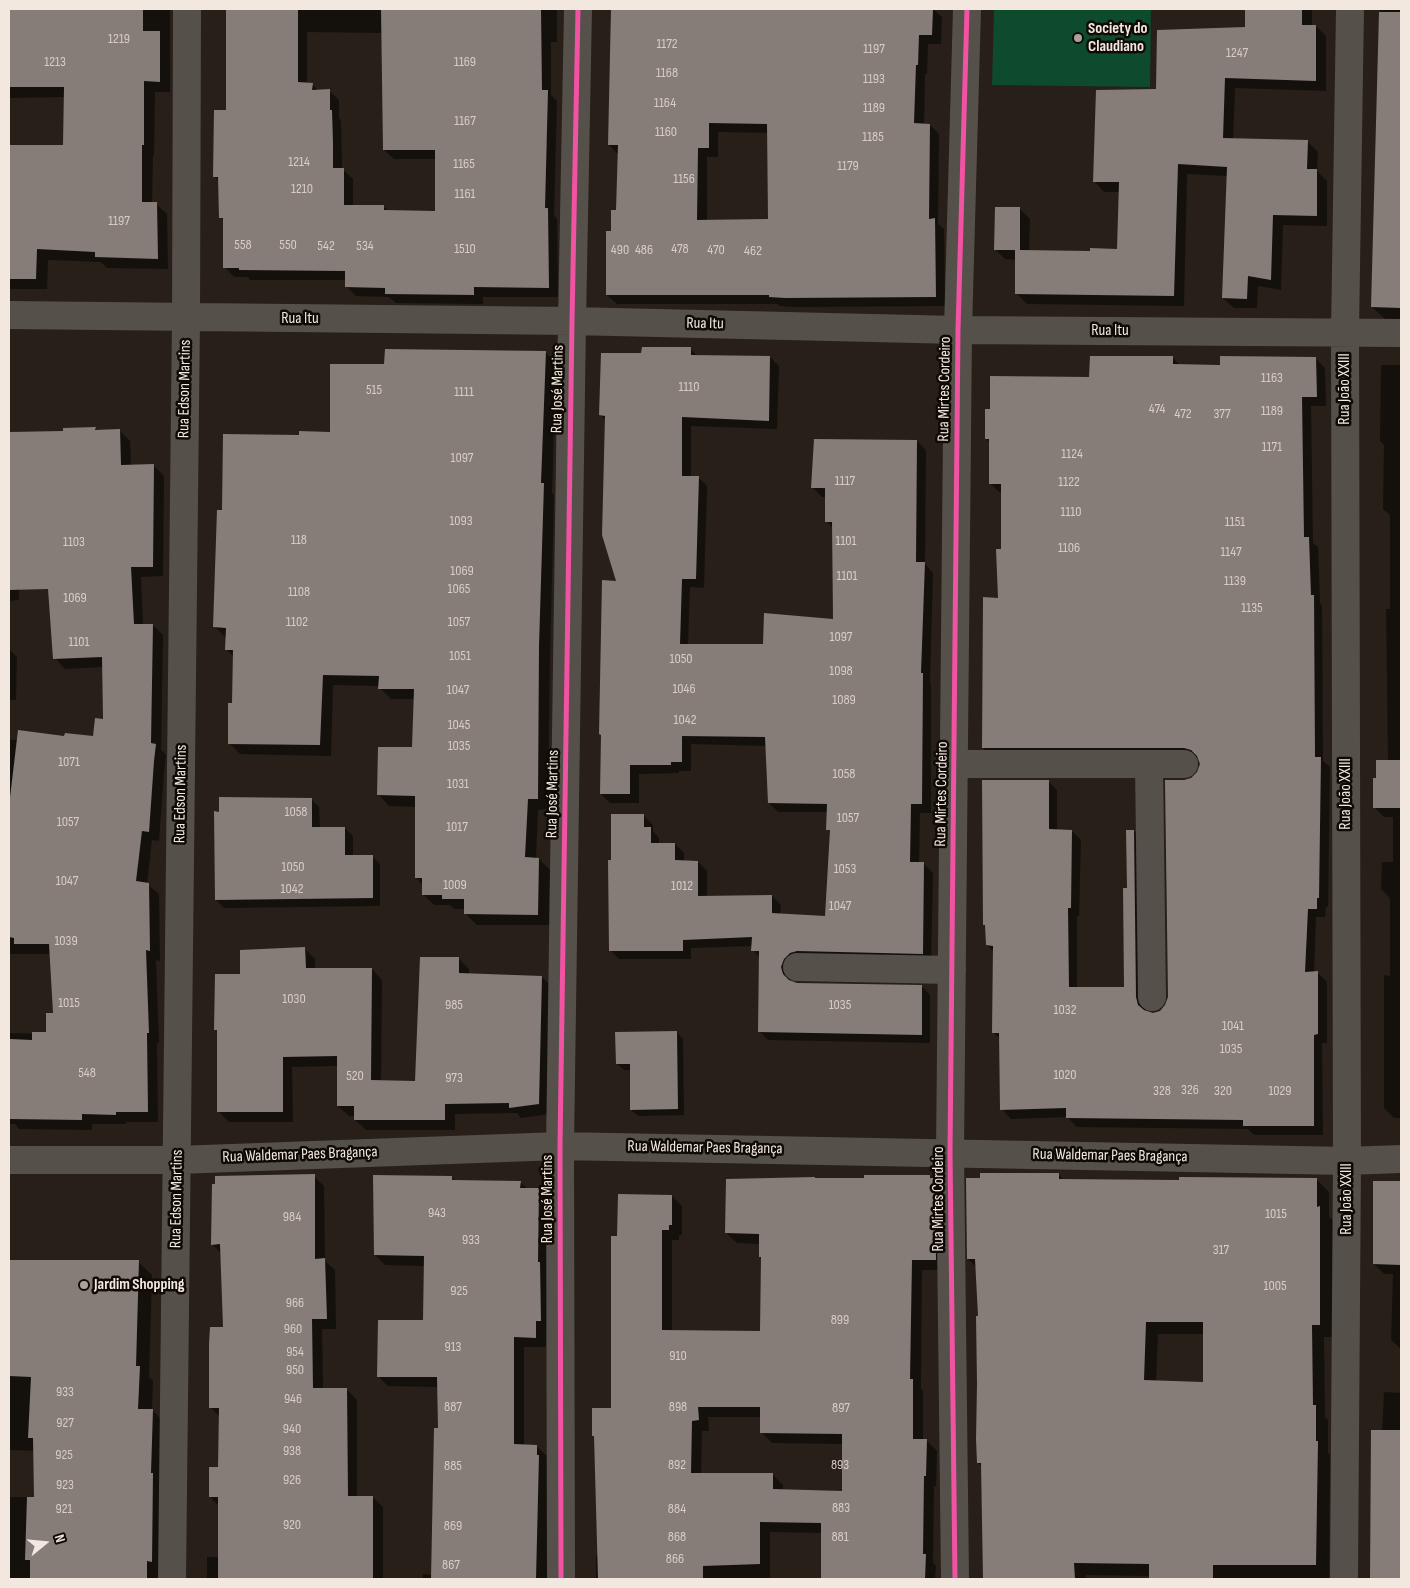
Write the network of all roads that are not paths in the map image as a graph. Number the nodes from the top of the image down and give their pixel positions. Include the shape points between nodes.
1 (187, 9) edge
2 (578, 9) edge
3 (967, 9) edge
4 (1350, 9) edge
5 (9, 315) edge
6 (186, 318) junction
7 (572, 321) junction
8 (958, 330) junction
9 (1345, 332) junction
10 (1401, 333) edge
11 (954, 764) junction
12 (1149, 764) junction
13 (1184, 764) dead end
14 (798, 967) dead end
15 (952, 970) junction
16 (1152, 997) dead end
17 (560, 1146) junction
18 (950, 1152) junction
19 (1401, 1159) edge
20 (9, 1160) edge
21 (177, 1160) junction
22 (1347, 1161) junction
23 (172, 1579) edge
24 (561, 1579) edge
25 (955, 1579) edge
26 (1344, 1579) edge

1 - 6 street, Rua Edson Martins
2 - 7 street, Rua José Martins
3 - 8 street, Rua Mirtes Cordeiro
4 - 9 street, Rua João XXIII
5 - 6 street, Rua Itu
6 - 7 street, Rua Itu
6 - 21 street, Rua Edson Martins
7 - 8 street, Rua Itu
7 - 17 street, Rua José Martins
8 - 9 street, Rua Itu
8 - 11 street, Rua Mirtes Cordeiro
9 - 10 street, Rua Itu
9 - 22 street, Rua João XXIII
11 - 12 street
11 - 15 street, Rua Mirtes Cordeiro
12 - 13 street
12 - 16 street
14 - 15 street
15 - 18 street, Rua Mirtes Cordeiro
17 - 18 street, Rua Waldemar Paes Bragança
17 - 21 street, Rua Waldemar Paes Bragança
17 - 24 street, Rua José Martins
18 - 22 street, Rua Waldemar Paes Bragança
18 - 25 street, Rua Mirtes Cordeiro
19 - 22 street, Rua Waldemar Paes Bragança
20 - 21 street, Rua Waldemar Paes Bragança
21 - 23 street, Rua Edson Martins
22 - 26 street, Rua João XXIII

